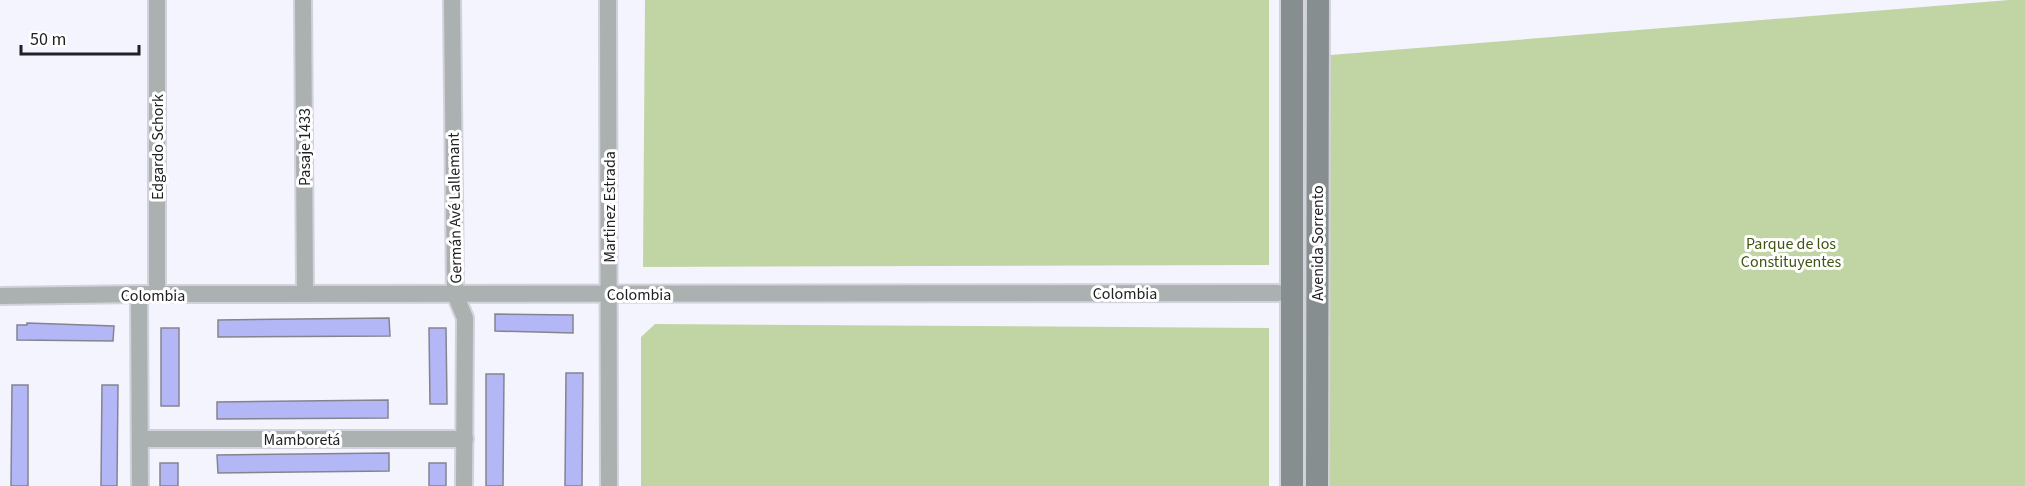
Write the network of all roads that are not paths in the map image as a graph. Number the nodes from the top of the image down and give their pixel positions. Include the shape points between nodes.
1 (157, 0) edge
2 (303, 0) edge
3 (452, 0) edge
4 (608, 0) edge
5 (1292, 0) edge
6 (1318, 0) edge
7 (1278, 293) dead end
8 (139, 294) junction
9 (157, 294) junction
10 (305, 294) junction
11 (455, 294) junction
12 (610, 294) junction
13 (0, 296) edge
14 (140, 439) junction
15 (465, 439) junction
16 (140, 486) edge
17 (464, 486) edge
18 (609, 486) edge
19 (1292, 486) edge
20 (1317, 486) edge

1 - 9 street, Edgardo Schork
2 - 10 street, Pasaje 1433
3 - 11 street, Germán Avé Lallemant
4 - 12 street, Martinez Estrada
5 - 19 main road, Avenida Sorrento
6 - 20 main road, Avenida Sorrento
7 - 12 street, Colombia
8 - 9 street, Colombia
8 - 13 street, Colombia
8 - 14 street
9 - 10 street, Colombia
10 - 11 street, Colombia
11 - 12 street, Colombia
11 - 15 street, Germán Avé Lallemant via 465,318
12 - 18 street, Martinez Estrada
14 - 15 street, Mamboretá
14 - 16 street
15 - 17 street, Germán Avé Lallemant

